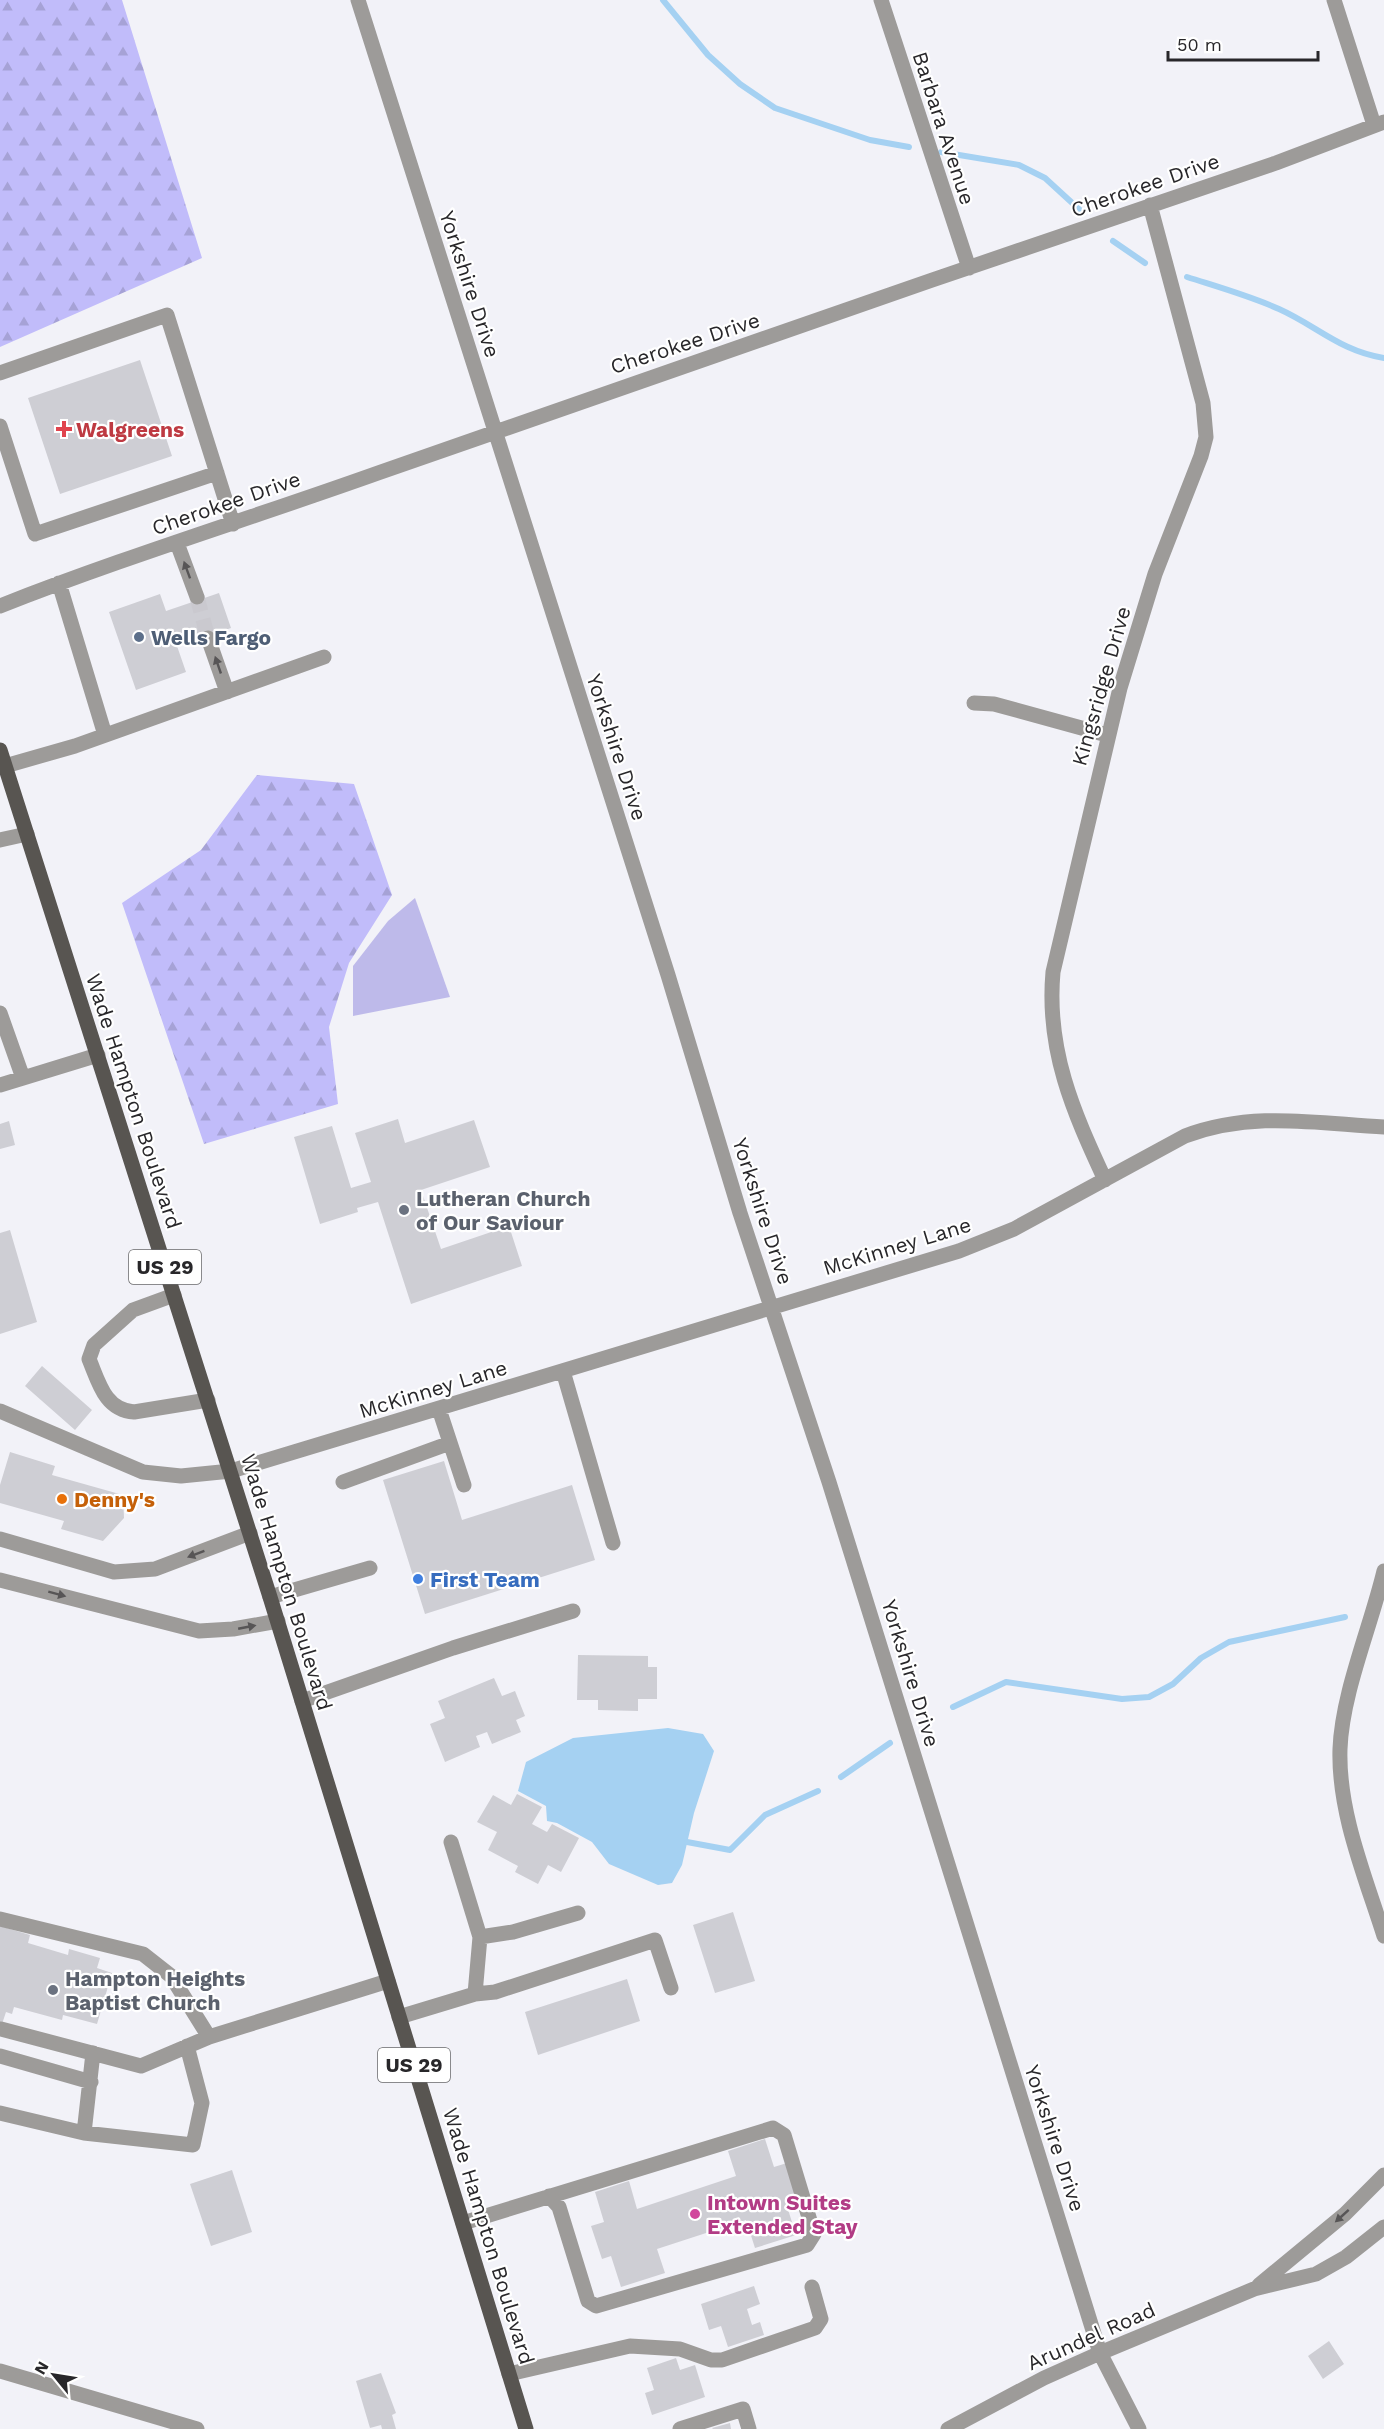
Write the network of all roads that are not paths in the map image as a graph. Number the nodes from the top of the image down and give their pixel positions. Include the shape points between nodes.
1 (358, 0) edge
2 (881, 0) edge
3 (1335, 0) edge
4 (1379, 124) edge
5 (1150, 205) junction
6 (969, 268) junction
7 (0, 373) edge
8 (0, 426) edge
9 (495, 432) junction
10 (217, 472) junction
11 (233, 524) junction
12 (177, 543) junction
13 (59, 583) junction
14 (197, 597) tunnel mouth
15 (0, 606) edge
16 (208, 638) tunnel mouth
17 (324, 657) dead end
18 (227, 692) junction
19 (974, 703) dead end
20 (105, 735) junction
21 (1107, 735) junction
22 (0, 750) edge
23 (3, 765) edge
24 (27, 834) junction
25 (0, 840) edge
26 (0, 1013) edge
27 (98, 1055) junction
28 (22, 1078) junction
29 (0, 1085) edge
30 (1384, 1128) edge
31 (1105, 1180) junction
32 (174, 1295) junction
33 (771, 1307) junction
34 (563, 1371) junction
35 (208, 1400) junction
36 (439, 1409) junction
37 (0, 1411) edge
38 (450, 1443) junction
39 (231, 1471) junction
40 (343, 1482) dead end
41 (464, 1485) dead end
42 (250, 1533) junction
43 (0, 1539) edge
44 (614, 1543) dead end
45 (370, 1568) dead end
46 (1384, 1570) edge
47 (0, 1580) edge
48 (270, 1597) junction
49 (573, 1611) dead end
50 (278, 1621) junction
51 (302, 1701) junction
52 (451, 1842) dead end
53 (578, 1913) dead end
54 (0, 1919) edge
55 (1384, 1936) edge
56 (480, 1937) junction
57 (388, 1981) junction
58 (671, 1988) dead end
59 (475, 1994) junction
60 (399, 2017) junction
61 (1, 2029) edge
62 (209, 2037) junction
63 (187, 2046) junction
64 (93, 2053) junction
65 (0, 2056) edge
66 (91, 2082) junction
67 (0, 2113) edge
68 (84, 2133) junction
69 (1384, 2175) edge
70 (549, 2196) junction
71 (463, 2223) junction
72 (1384, 2227) edge
73 (812, 2287) dead end
74 (1254, 2289) junction
75 (1100, 2353) junction
76 (0, 2371) edge
77 (509, 2374) junction
78 (197, 2429) edge
79 (526, 2429) edge
80 (680, 2429) edge
81 (749, 2429) edge
82 (948, 2429) edge
83 (1139, 2429) edge

1 - 9 street, Yorkshire Drive
2 - 6 street, Barbara Avenue
3 - 4 street
4 - 5 street, Cherokee Drive
5 - 6 street, Cherokee Drive
5 - 21 street, Kingsridge Drive via 1203,402 1206,437 1155,574
6 - 9 street, Cherokee Drive
7 - 10 street via 167,315
8 - 10 street via 35,534
9 - 11 street, Cherokee Drive
9 - 33 street, Yorkshire Drive
10 - 11 street
11 - 12 street, Cherokee Drive
12 - 13 street, Cherokee Drive
14 -> 12 street
13 - 15 street, Cherokee Drive
13 - 20 street
18 -> 16 street
17 - 18 street
18 - 20 street
19 - 21 street via 994,704
20 - 23 street
21 - 31 street, Kingsridge Drive via 1062,924 1050,1004 1052,1034 1064,1082
22 - 23 main road, Wade Hampton Boulevard / US 29
23 - 24 main road, Wade Hampton Boulevard / US 29
24 - 25 street
24 - 27 main road, Wade Hampton Boulevard / US 29
26 - 28 street
27 - 28 street
27 - 32 main road, Wade Hampton Boulevard / US 29
28 - 29 street
30 - 31 street, McKinney Lane via 1239,1120 1185,1136
31 - 33 street, McKinney Lane via 1014,1229 959,1251
32 - 35 main road, Wade Hampton Boulevard / US 29
32 - 35 street via 133,1310 94,1345 89,1359 105,1398 123,1412
33 - 34 street, McKinney Lane
33 - 75 street, Yorkshire Drive via 840,1515
34 - 36 street, McKinney Lane
34 - 44 street
35 - 39 main road, Wade Hampton Boulevard / US 29
36 - 38 street
36 - 39 street, McKinney Lane
37 - 39 street, McKinney Lane via 143,1472 171,1476
38 - 40 street
38 - 41 street
39 - 42 main road, Wade Hampton Boulevard / US 29
42 -> 43 street via 155,1569 114,1572
42 - 48 main road, Wade Hampton Boulevard / US 29
45 - 48 street
46 - 55 street via 1348,1696 1340,1766 1350,1827
47 -> 50 street via 199,1631
48 - 50 main road, Wade Hampton Boulevard / US 29
49 - 51 street
50 - 51 main road, Wade Hampton Boulevard / US 29
51 - 57 main road, Wade Hampton Boulevard / US 29
52 - 56 street
53 - 56 street
54 - 62 street via 143,1954 171,1976
56 - 59 street
57 - 60 main road, Wade Hampton Boulevard / US 29
57 - 62 street
58 - 59 street via 655,1940 495,1992
59 - 60 street
60 - 71 main road, Wade Hampton Boulevard / US 29
61 - 64 street
62 - 63 street
63 - 64 street via 141,2066
63 - 68 street via 202,2103 193,2145
64 - 66 street
65 - 66 street
66 - 68 street
67 - 68 street
69 -> 74 street, Arundel Road via 1345,2214
70 - 70 street via 559,2207 588,2301 596,2306 807,2245 814,2234 784,2134 773,2128
70 - 71 street
71 - 77 main road, Wade Hampton Boulevard / US 29
72 - 74 street, Arundel Road via 1346,2257 1316,2274
73 - 77 street via 821,2319 815,2328 722,2360 680,2349 630,2346
74 - 75 street, Arundel Road
75 - 82 street, Arundel Road
75 - 83 street, Yorkshire Drive
76 - 78 street
77 - 79 main road, Wade Hampton Boulevard / US 29
80 - 81 street via 743,2409

